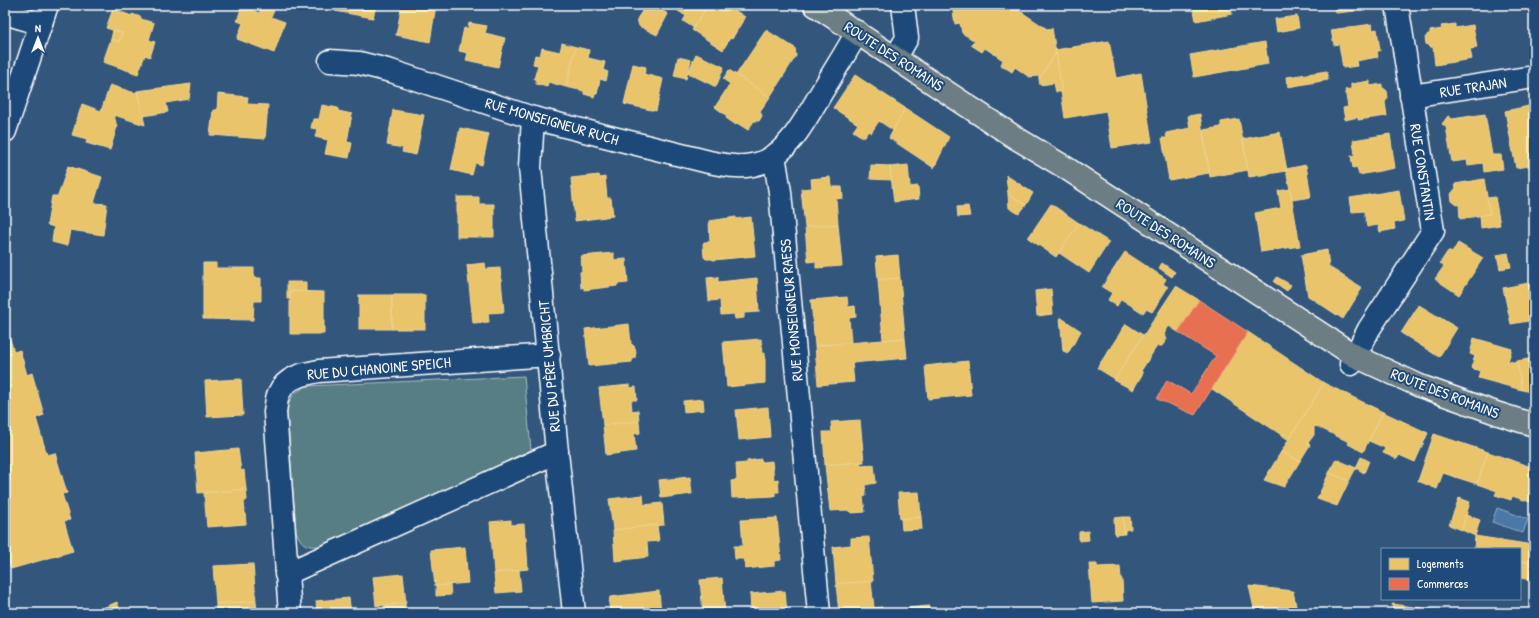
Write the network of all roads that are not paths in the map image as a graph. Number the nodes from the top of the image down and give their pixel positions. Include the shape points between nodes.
1 (815, 5) edge
2 (903, 5) edge
3 (1397, 5) edge
4 (5, 13) edge
5 (44, 15) edge
6 (857, 32) junction
7 (896, 58) junction
8 (330, 61) dead end
9 (1534, 77) edge
10 (1412, 96) junction
11 (533, 118) junction
12 (5, 131) edge
13 (774, 156) junction
14 (549, 355) junction
15 (1353, 360) junction
16 (1534, 424) edge
17 (557, 452) junction
18 (286, 574) junction
19 (290, 613) edge
20 (574, 613) edge
21 (819, 613) edge

1 - 6 main road, ROUTE DES ROMAINS
2 - 7 street via 907,38
3 - 10 street, RUE CONSTANTIN
4 - 5 street
5 - 12 street
6 - 7 main road, ROUTE DES ROMAINS
6 - 13 street via 794,136
7 - 15 main road, ROUTE DES ROMAINS
8 - 11 street, RUE MONSEIGNEUR RUCH via 359,63 391,71
9 - 10 street, RUE TRAJAN
10 - 15 street, RUE CONSTANTIN via 1433,231 1369,329
11 - 13 street, RUE MONSEIGNEUR RUCH via 730,166 749,166
11 - 14 street, RUE DU PÈRE UMBRICHT via 530,167
13 - 21 street, RUE MONSEIGNEUR RAESS via 781,200
14 - 17 street, RUE DU PÈRE UMBRICHT
14 - 18 street, RUE DU CHANOINE SPEICH via 319,370 287,381 279,393 275,412
15 - 16 main road, ROUTE DES ROMAINS via 1491,412
17 - 18 street
17 - 20 street, RUE DU PÈRE UMBRICHT
18 - 19 street, RUE DU CHANOINE SPEICH

